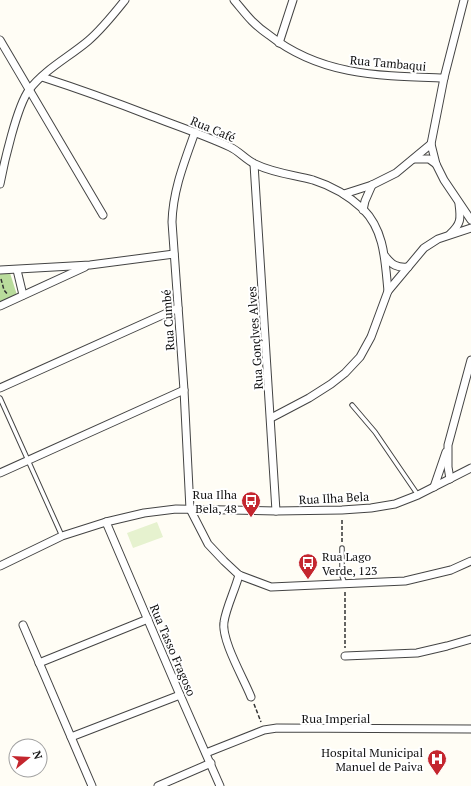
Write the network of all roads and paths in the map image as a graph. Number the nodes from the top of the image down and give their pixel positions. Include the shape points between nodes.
1 (125, 0) edge
2 (234, 0) edge
3 (294, 0) edge
4 (464, 0) edge
5 (0, 40) edge
6 (279, 43) junction
7 (42, 77) junction
8 (444, 78) junction
9 (29, 91) junction
10 (195, 132) junction
11 (431, 144) junction
12 (414, 159) junction
13 (254, 164) junction
14 (436, 164) junction
15 (0, 184) edge
16 (372, 186) junction
17 (344, 194) junction
18 (458, 201) junction
19 (363, 210) junction
20 (103, 215) dead end
21 (471, 220) edge
22 (471, 228) edge
23 (448, 236) junction
24 (174, 254) junction
25 (385, 256) junction
26 (90, 265) junction
27 (408, 267) junction
28 (0, 270) edge
29 (17, 270) junction
30 (0, 277) edge
31 (388, 291) junction
32 (23, 294) junction
33 (15, 299) junction
34 (0, 306) edge
35 (178, 308) junction
36 (471, 360) edge
37 (0, 388) edge
38 (184, 390) junction
39 (0, 398) edge
40 (352, 405) dead end
41 (271, 418) junction
42 (448, 445) junction
43 (28, 460) junction
44 (471, 468) edge
45 (0, 473) edge
46 (450, 479) junction
47 (434, 487) junction
48 (418, 495) junction
49 (190, 509) junction
50 (342, 510) junction
51 (276, 511) junction
52 (106, 522) junction
53 (62, 536) junction
54 (342, 548) joint
55 (471, 561) edge
56 (0, 566) edge
57 (239, 575) junction
58 (345, 584) junction
59 (148, 619) junction
60 (23, 625) dead end
61 (471, 639) edge
62 (345, 656) joint
63 (39, 663) junction
64 (180, 694) junction
65 (251, 697) joint
66 (471, 729) edge
67 (264, 730) junction
68 (71, 737) junction
69 (206, 753) junction
70 (211, 763) junction
71 (92, 786) edge
72 (158, 786) edge
73 (220, 786) edge

1 - 7 street via 88,41
2 - 6 street, Rua Tambaqui via 253,22
3 - 6 street
4 - 8 street
5 - 9 street
6 - 8 street, Rua Tambaqui via 304,58 334,68 364,74
7 - 9 street
7 - 10 street, Rua Café
8 - 11 street
9 - 15 street via 22,103
9 - 20 street
10 - 13 street, Rua Café via 232,148
10 - 24 street, Rua Cumbé via 173,203
11 - 12 street
11 - 14 street
12 - 14 street via 429,160
12 - 16 street via 396,173
13 - 17 street, Rua Café via 315,180
13 - 41 street, Rua Gonçlves Alves
14 - 18 street
16 - 17 street
16 - 19 street
17 - 19 street, Rua Café
18 - 21 street
18 - 23 street via 460,220
19 - 25 street, Rua Café via 376,227
22 - 23 street
23 - 27 street via 424,248
24 - 26 street
24 - 35 street, Rua Cumbé
25 - 27 street via 394,266
25 - 31 street, Rua Café
26 - 29 street
26 - 32 street
27 - 31 street
28 - 29 street
29 - 32 street
30 - 33 path via 7,295
31 - 41 street via 371,337 360,357 331,384
32 - 33 street
33 - 34 street
35 - 37 street
35 - 38 street, Rua Cumbé
36 - 42 street
38 - 43 street
38 - 49 street, Rua Cumbé
39 - 43 lane
40 - 48 lane via 375,432
41 - 51 street, Rua Gonçlves Alves
42 - 46 street
42 - 47 street
43 - 45 street
43 - 53 lane
44 - 46 street, Rua Ilha Bela
46 - 47 street, Rua Ilha Bela
47 - 48 street, Rua Ilha Bela
48 - 50 street, Rua Ilha Bela via 395,504
49 - 51 street, Rua Ilha Bela
49 - 52 street, Rua Ilha Bela via 144,513
49 - 57 street via 208,544
50 - 51 street, Rua Ilha Bela
50 - 54 path
52 - 53 street, Rua Ilha Bela
52 - 59 street, Rua Tasso Fragoso
53 - 56 street, Rua Ilha Bela
54 - 58 lane via 342,576
55 - 58 street via 451,570 405,581
57 - 58 street via 271,587
57 - 65 street via 224,623 224,633
58 - 62 path
59 - 63 street
59 - 64 street, Rua Tasso Fragoso
60 - 63 street
61 - 62 street via 417,653
63 - 68 street
64 - 68 street
64 - 69 street, Rua Tasso Fragoso
65 - 67 path
66 - 67 street, Rua Imperial
67 - 69 street, Rua Imperial
68 - 71 street
69 - 70 street, Rua Tasso Fragoso
70 - 72 street
70 - 73 street, Rua Tasso Fragoso

